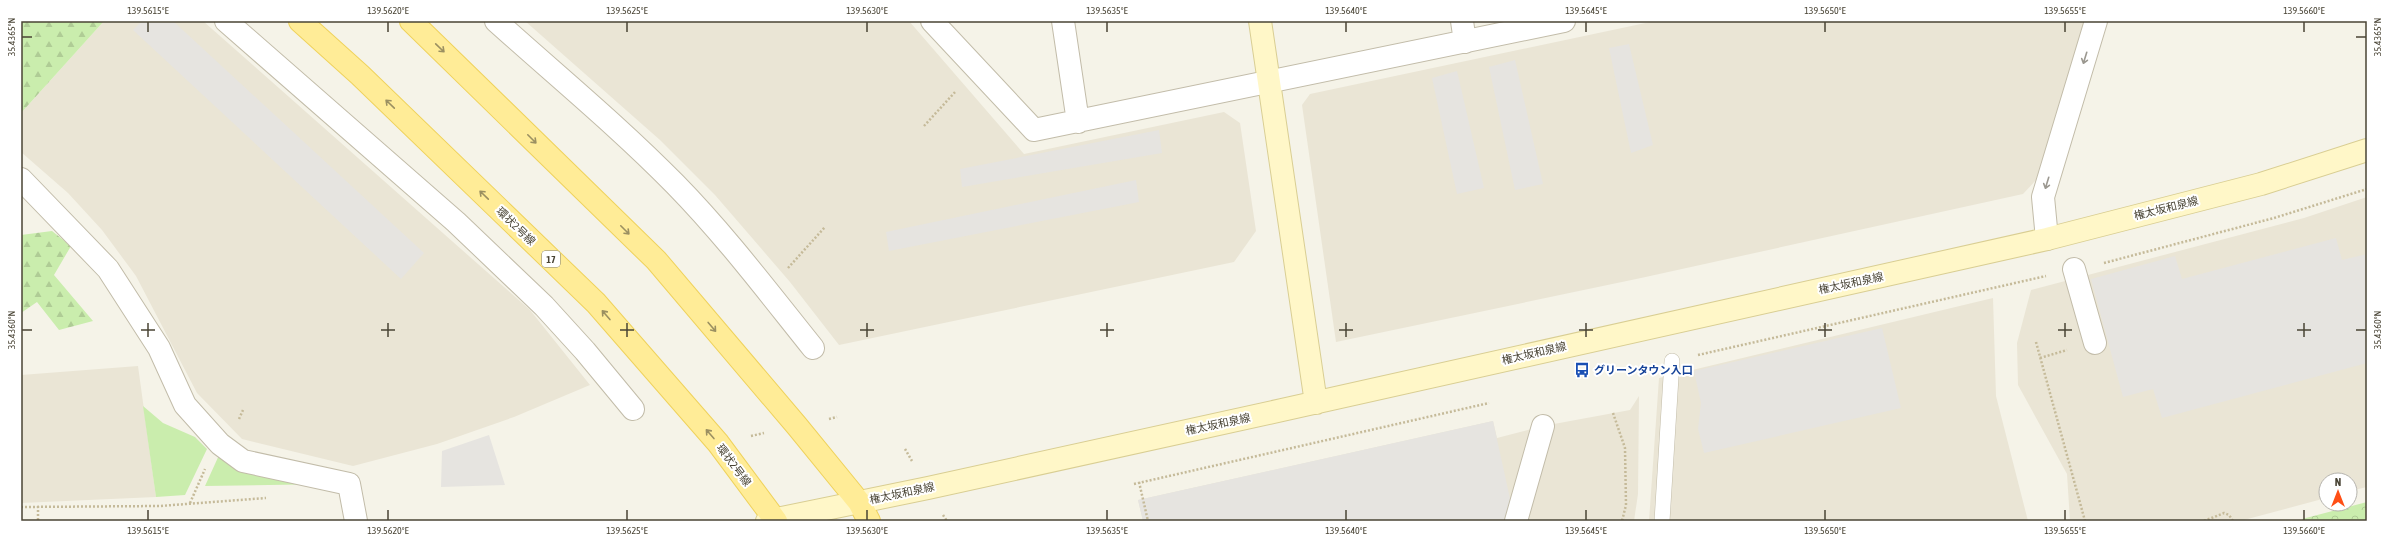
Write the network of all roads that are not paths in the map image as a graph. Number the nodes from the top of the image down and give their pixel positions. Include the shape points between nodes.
1 (226, 21) edge
2 (300, 21) edge
3 (412, 21) edge
4 (496, 21) edge
5 (932, 21) edge
6 (1063, 21) edge
7 (1260, 21) edge
8 (1462, 21) edge
9 (1564, 21) edge
10 (2096, 21) edge
11 (1465, 42) junction
12 (1268, 83) junction
13 (1078, 122) junction
14 (2367, 150) edge
15 (21, 179) edge
16 (2047, 239) junction
17 (2074, 269) road end
18 (2095, 343) dead end
19 (813, 348) dead end
20 (1672, 361) road end
21 (1316, 403) junction
22 (633, 409) dead end
23 (1543, 426) dead end
24 (864, 512) edge
25 (773, 520) edge
26 (356, 521) edge
27 (1516, 521) edge
28 (1662, 521) edge

1 - 22 street via 456,222 538,300
25 -> 2 main road, 環状2号線 / 17 via 718,443 596,303
3 -> 24 main road via 656,260 797,426
4 - 19 street via 627,136 671,180 739,255
5 - 13 street via 1034,130
6 - 13 street
7 - 12 street
8 - 11 street
9 - 11 street
10 -> 16 street via 2043,197
11 - 12 street
12 - 13 street
12 - 21 street
14 - 16 street, 権太坂和泉線 via 2261,184
15 - 26 street via 108,269 159,348 186,405 220,444 243,461 349,484
16 - 21 street, 権太坂和泉線
17 - 18 street
20 - 28 lane
21 - 24 street, 権太坂和泉線
23 - 27 street
24 - 25 street, 権太坂和泉線

